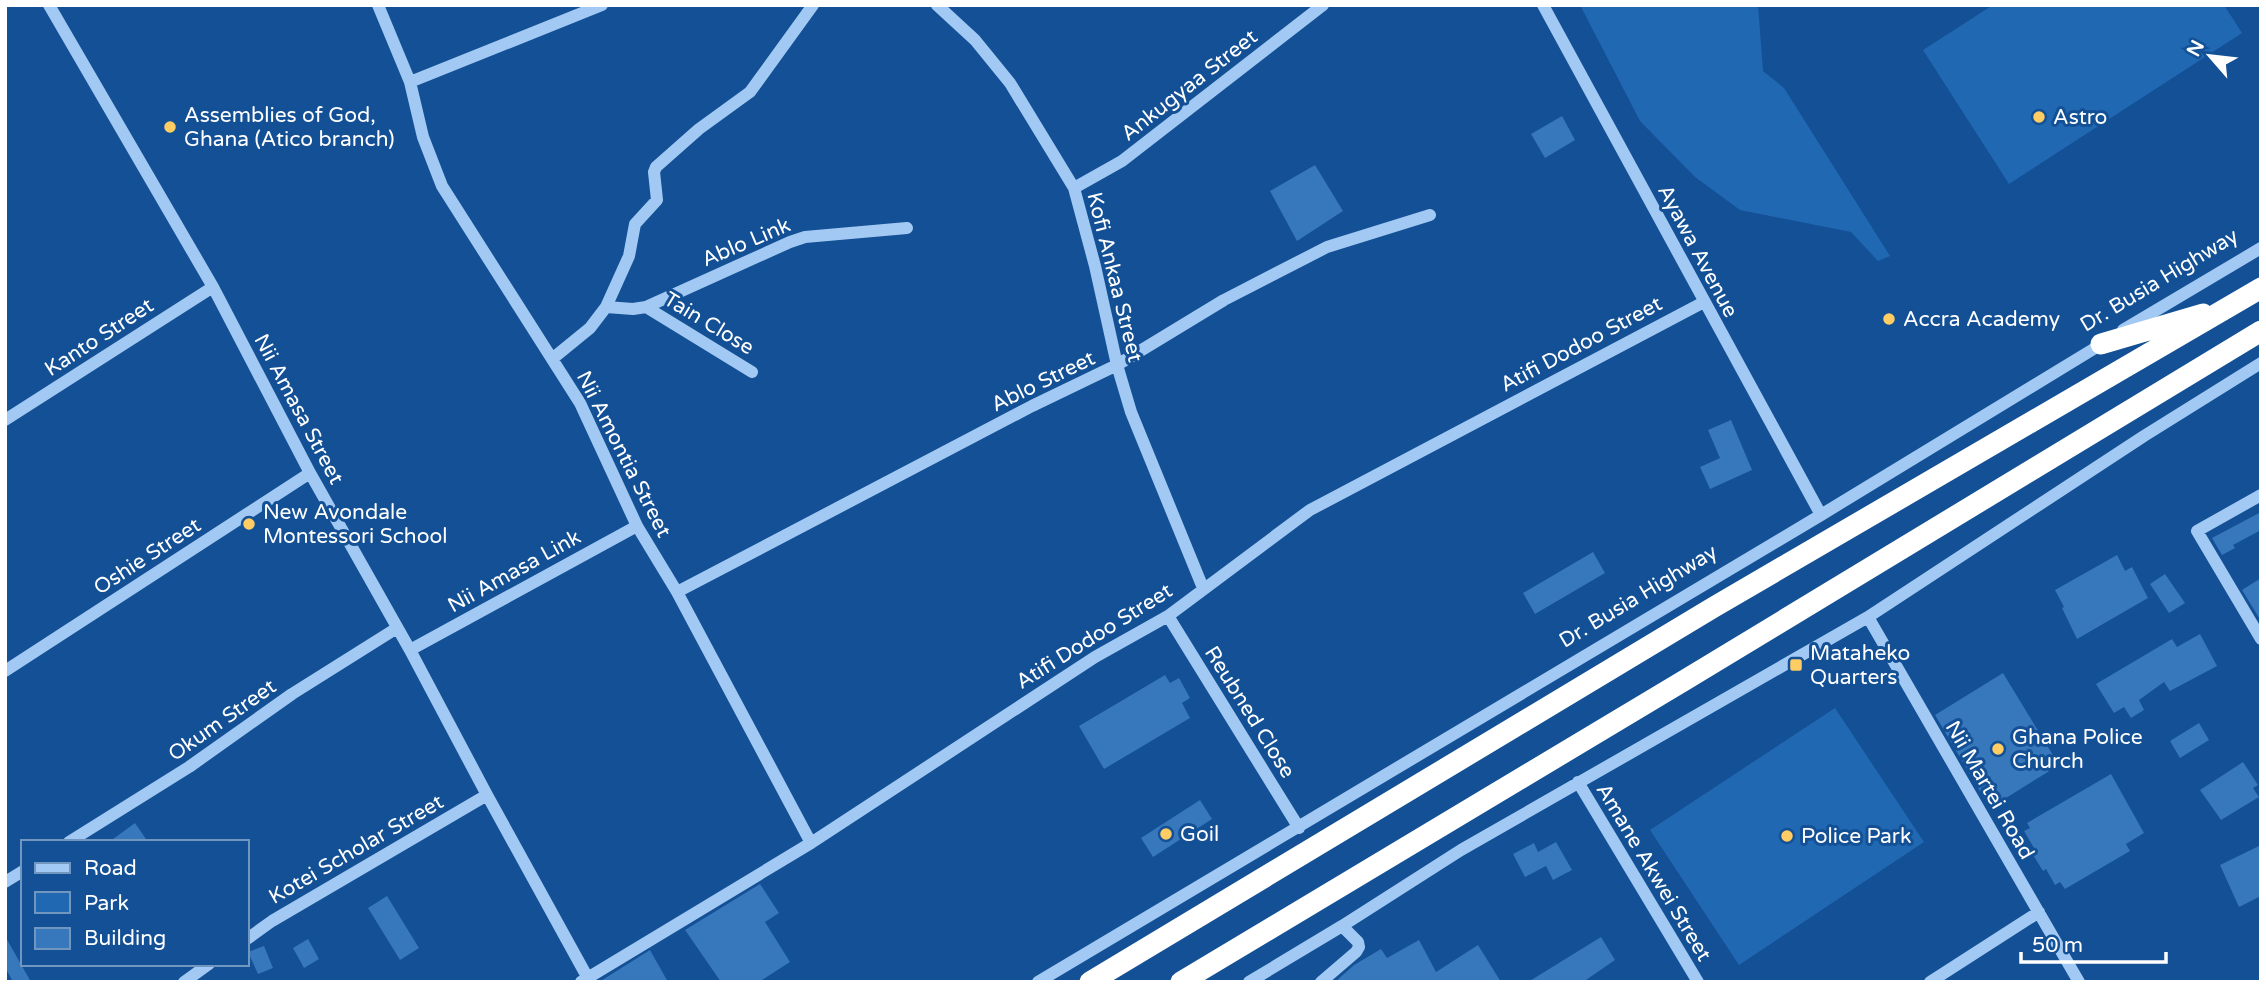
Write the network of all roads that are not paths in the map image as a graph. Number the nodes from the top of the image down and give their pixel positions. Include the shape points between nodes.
1 (49, 5) edge
2 (378, 5) edge
3 (602, 5) edge
4 (813, 5) edge
5 (937, 5) edge
6 (1323, 5) edge
7 (1544, 5) edge
8 (410, 82) junction
9 (1074, 188) junction
10 (1430, 215) dead end
11 (907, 228) dead end
12 (2261, 247) edge
13 (213, 286) junction
14 (2261, 288) edge
15 (1704, 302) junction
16 (2235, 304) junction
17 (606, 307) junction
18 (646, 307) junction
19 (2261, 331) edge
20 (2101, 344) junction
21 (552, 359) junction
22 (2261, 363) edge
23 (1117, 365) junction
24 (752, 372) dead end
25 (5, 420) edge
26 (310, 473) junction
27 (2261, 495) edge
28 (1821, 515) junction
29 (637, 526) junction
30 (1203, 588) junction
31 (677, 592) junction
32 (1168, 616) junction
33 (1868, 617) junction
34 (397, 628) junction
35 (2261, 639) edge
36 (410, 650) junction
37 (5, 671) edge
38 (1578, 782) junction
39 (487, 795) junction
40 (1299, 828) junction
41 (72, 840) edge
42 (811, 843) junction
43 (21, 872) edge
44 (5, 882) edge
45 (2039, 912) junction
46 (1342, 926) junction
47 (248, 938) edge
48 (206, 966) edge
49 (586, 981) edge
50 (184, 982) edge
51 (1038, 982) edge
52 (1090, 982) edge
53 (1181, 982) edge
54 (1249, 982) edge
55 (1321, 982) edge
56 (1698, 982) edge
57 (1930, 982) edge
58 (2079, 982) edge

1 - 13 street, Nii Amasa Street
2 - 8 street, Nii Amontia Street
3 - 8 street
4 - 17 street via 750,92 656,167 657,200 635,224 629,256
5 - 9 street, Kofi Ankaa Street via 975,40 1010,83
6 - 9 street, Ankugyaa Street via 1122,161
7 - 15 street, Ayawa Avenue
8 - 21 street, Nii Amontia Street via 423,137 442,186
9 - 23 street, Kofi Ankaa Street
10 - 23 street, Ablo Street via 1327,247 1224,300
11 - 18 street, Ablo Link via 798,239
12 - 20 street, Dr. Busia Highway
13 - 25 street, Kanto Street
13 - 26 street, Nii Amasa Street
14 - 16 highway
15 - 28 street, Ayawa Avenue
15 - 30 street, Atifi Dodoo Street via 1310,510
16 - 20 highway
16 - 52 highway via 1714,607
17 - 18 street, Ablo Link
17 - 21 street via 590,328
18 - 24 street, Tain Close
19 - 53 highway
20 - 28 street, Dr. Busia Highway
21 - 29 street, Nii Amontia Street via 580,403
22 - 33 street
23 - 30 street, Kofi Ankaa Street
23 - 31 street, Ablo Street
26 - 34 street, Nii Amasa Street
26 - 37 street, Oshie Street
27 - 35 street via 2197,531
28 - 40 street, Dr. Busia Highway
29 - 31 street, Nii Amontia Street
29 - 36 street, Nii Amasa Link
30 - 32 street, Atifi Dodoo Street
31 - 42 street, Nii Amontia Street
32 - 40 street, Reubned Close
32 - 42 street, Atifi Dodoo Street via 1095,657
33 - 38 street
33 - 45 street, Nii Martei Road
34 - 36 street, Nii Amasa Street
34 - 41 street, Okum Street
36 - 39 street, Nii Amasa Street
38 - 46 street
38 - 56 street, Amane Akwei Street
39 - 47 street, Kotei Scholar Street
39 - 49 street, Nii Amasa Street
40 - 51 street, Dr. Busia Highway
42 - 49 street, Atifi Dodoo Street
43 - 44 street
45 - 57 street
45 - 58 street, Nii Martei Road
46 - 54 street
46 - 55 street via 1359,947
48 - 50 street

